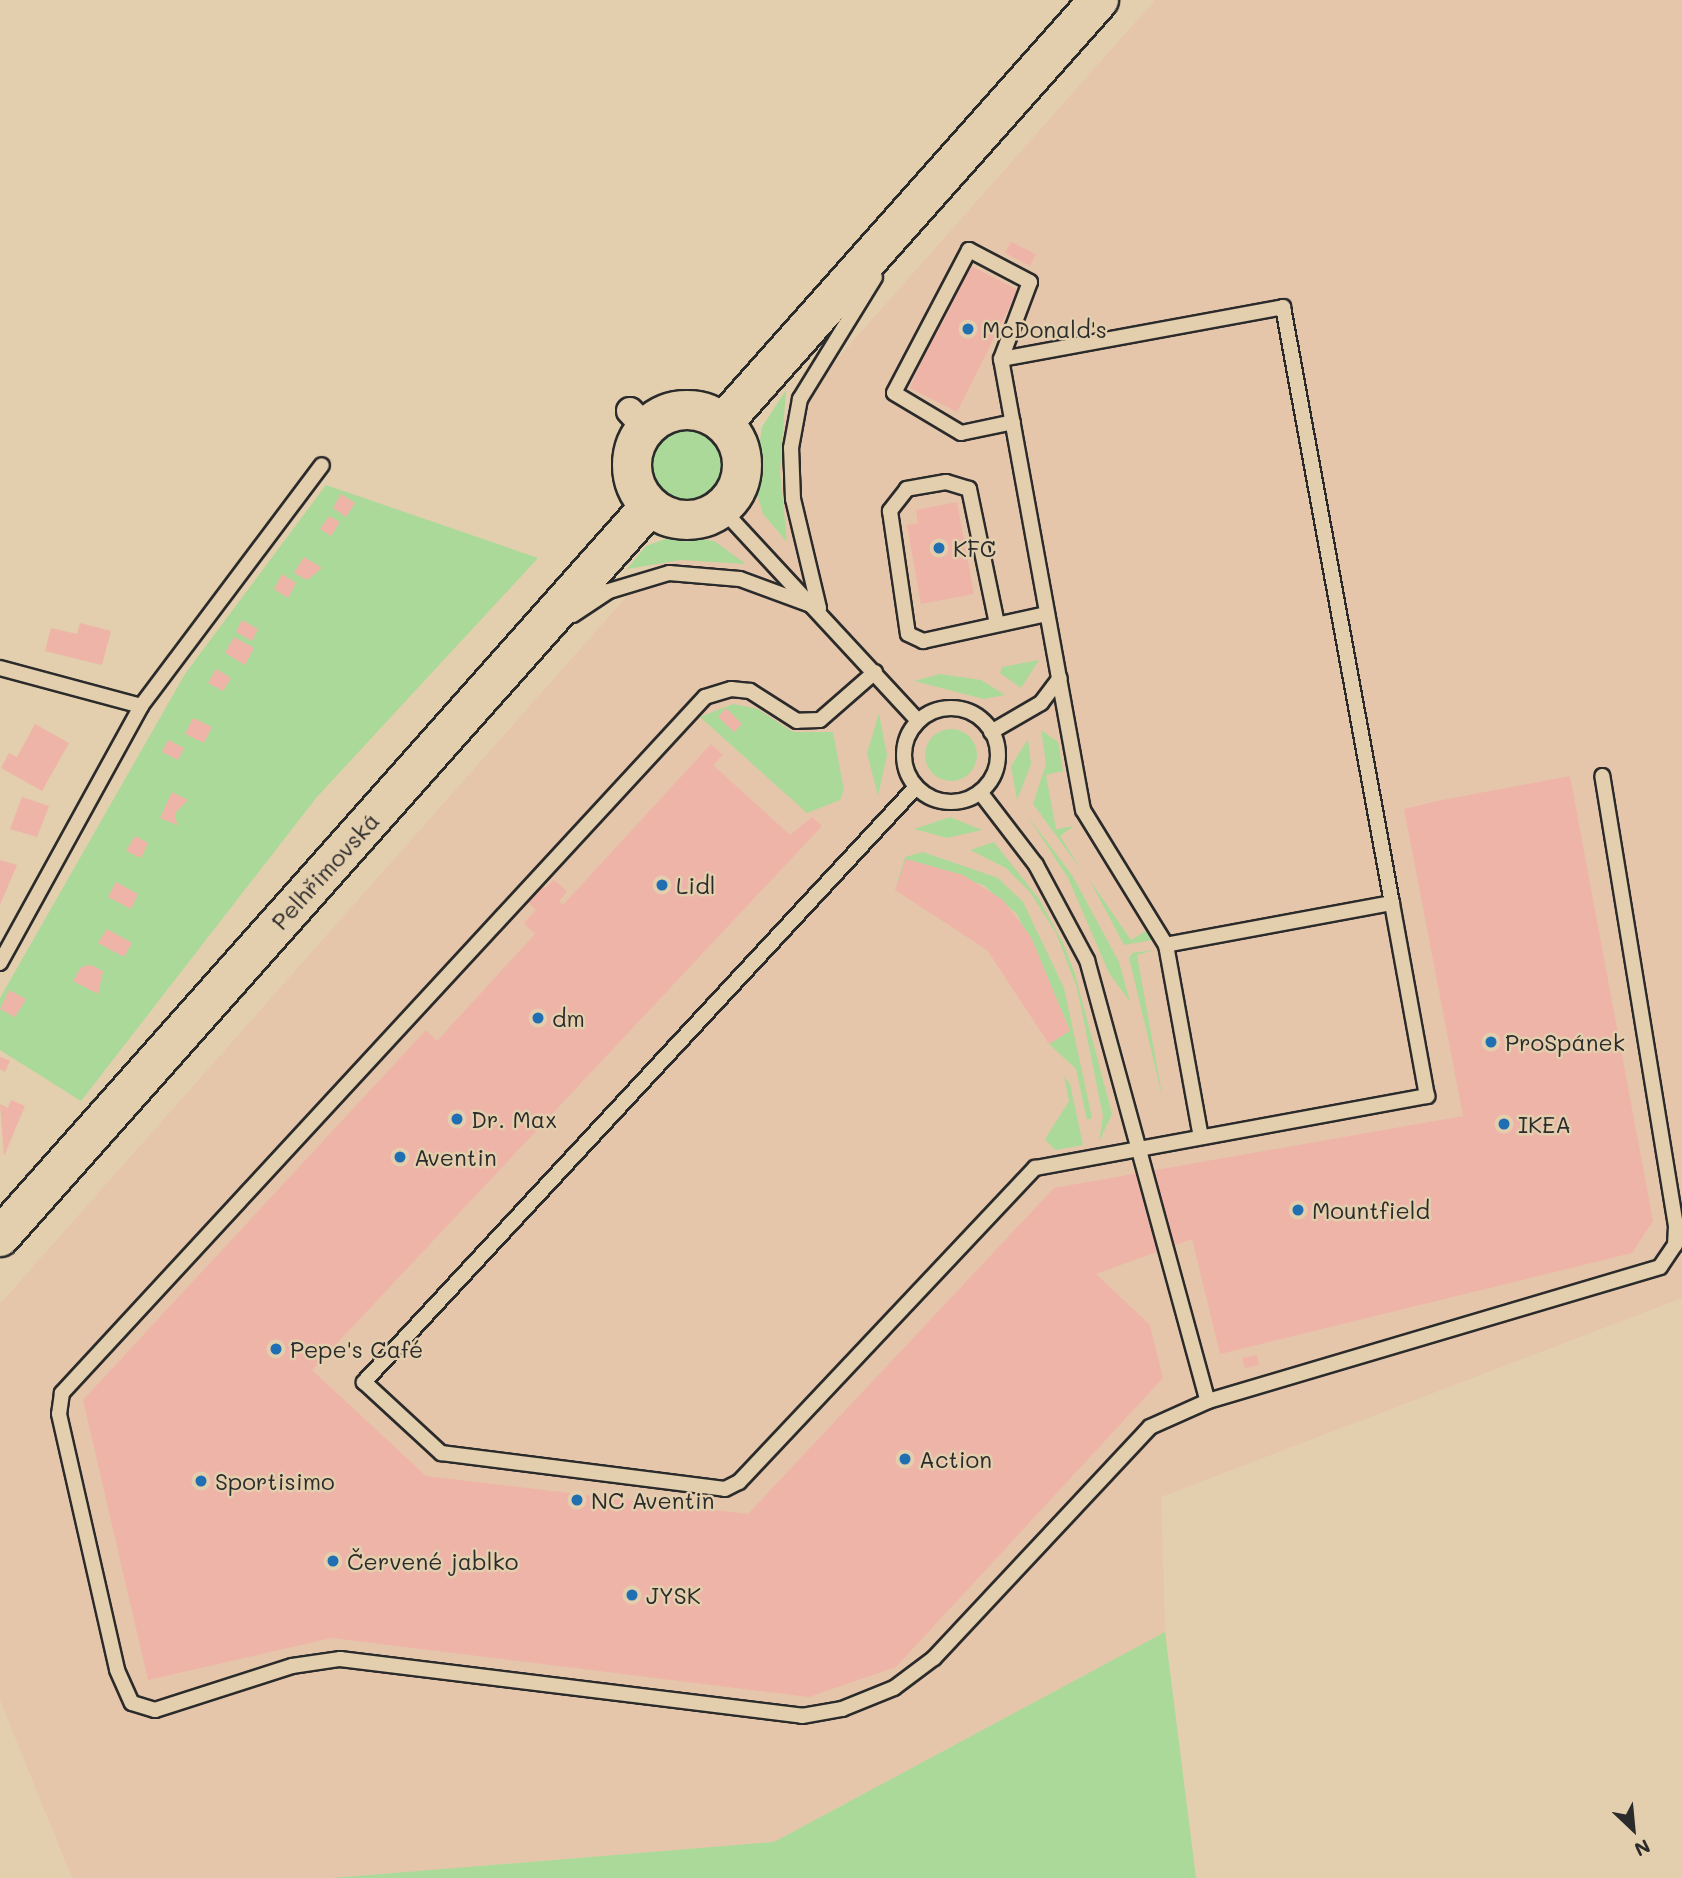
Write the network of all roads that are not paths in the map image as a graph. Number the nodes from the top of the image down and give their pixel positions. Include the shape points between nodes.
1 (1099, 0) edge
2 (937, 183) junction
3 (1002, 359) junction
4 (1013, 422) junction
5 (723, 423) junction
6 (322, 466) dead end
7 (650, 506) junction
8 (721, 508) junction
9 (819, 608) junction
10 (1047, 614) junction
11 (997, 624) junction
12 (526, 646) junction
13 (0, 668) edge
14 (875, 672) junction
15 (1060, 678) junction
16 (141, 706) junction
17 (918, 721) junction
18 (991, 732) junction
19 (1602, 775) dead end
20 (916, 787) junction
21 (980, 792) junction
22 (1392, 903) junction
23 (1166, 945) junction
24 (0, 962) edge
25 (1201, 1137) junction
26 (1136, 1150) junction
27 (0, 1237) edge
28 (1208, 1401) junction

1 - 2 main road
2 - 5 main road
2 - 9 lane via 800,399 793,499
3 - 4 lane
3 - 4 lane via 1030,282 969,250 894,393 961,433
3 - 22 lane via 1283,307
4 - 10 lane
5 - 7 main road via 684,410 638,420 632,468
5 - 8 main road via 742,466
6 - 16 lane
7 - 8 main road via 685,519
7 - 12 main road, Pelhřimovská
8 - 9 lane
9 - 12 lane via 740,579 669,573 609,591
9 - 14 lane
10 - 11 lane
10 - 15 lane
11 - 11 lane via 970,489 946,482 906,489 890,511 908,634 923,641
12 - 27 main road, Pelhřimovská
13 - 16 lane
14 - 17 lane
14 - 28 lane via 820,720 797,721 750,691 731,689 705,697 62,1393 59,1414 123,1689 132,1703 155,1710 292,1666 340,1658 802,1716 842,1709 909,1679 1150,1427
15 - 18 lane via 1041,703
15 - 23 lane via 1083,810
16 - 24 lane
17 - 18 lane via 957,709
17 - 20 lane via 904,761
18 - 21 lane via 997,764
19 - 28 lane via 1676,1226 1671,1255 1643,1273
20 - 21 lane via 947,802
20 - 26 lane via 364,1382 441,1453 725,1489 751,1473 1035,1168
21 - 26 lane via 1048,884 1087,960
22 - 23 lane
22 - 25 lane via 1427,1096
23 - 25 lane
25 - 26 lane
26 - 28 lane

